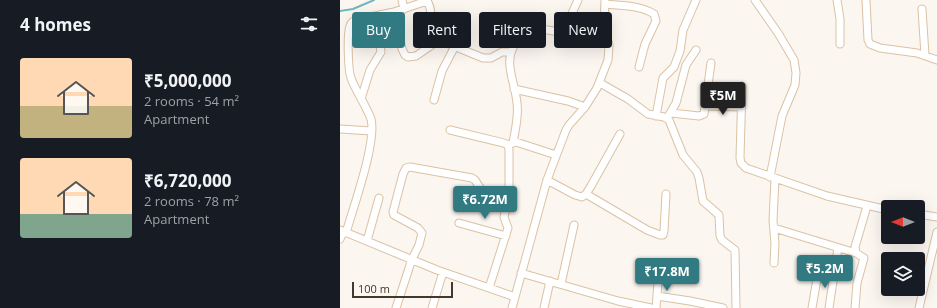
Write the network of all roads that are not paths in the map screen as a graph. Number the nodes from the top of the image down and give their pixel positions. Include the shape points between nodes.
1 (402, 0) edge
2 (578, 0) edge
3 (696, 0) edge
4 (755, 0) edge
5 (837, 0) edge
6 (866, 0) edge
7 (605, 2) edge
8 (404, 9) junction
9 (922, 9) dead end
10 (394, 12) edge
11 (431, 12) edge
12 (352, 22) edge
13 (840, 44) dead end
14 (380, 48) edge
15 (402, 48) edge
16 (428, 48) edge
17 (453, 48) edge
18 (459, 48) edge
19 (696, 50) dead end
20 (511, 52) junction
21 (925, 55) junction
22 (937, 60) edge
23 (711, 63) dead end
24 (639, 68) dead end
25 (600, 83) junction
26 (742, 86) dead end
27 (514, 89) junction
28 (361, 99) junction
29 (434, 100) dead end
30 (705, 106) junction
31 (585, 107) junction
32 (741, 107) junction
33 (669, 115) junction
34 (656, 116) junction
35 (340, 129) edge
36 (450, 130) dead end
37 (371, 131) junction
38 (620, 134) dead end
39 (510, 144) junction
40 (556, 155) junction
41 (773, 178) junction
42 (547, 180) junction
43 (586, 194) junction
44 (666, 194) dead end
45 (379, 198) dead end
46 (867, 206) junction
47 (506, 208) junction
48 (881, 209) edge
49 (925, 215) edge
50 (937, 217) edge
51 (459, 223) dead end
52 (574, 224) dead end
53 (774, 228) junction
54 (343, 232) edge
55 (937, 232) edge
56 (506, 236) junction
57 (340, 239) edge
58 (367, 241) junction
59 (838, 248) junction
60 (856, 253) junction
61 (412, 259) junction
62 (774, 263) dead end
63 (819, 267) dead end
64 (443, 272) junction
65 (662, 272) dead end
66 (521, 273) junction
67 (550, 281) junction
68 (561, 284) junction
69 (489, 288) junction
70 (516, 296) junction
71 (657, 296) junction
72 (636, 307) edge
73 (396, 308) edge
74 (433, 308) edge
75 (512, 308) edge
76 (544, 308) edge
77 (651, 308) edge
78 (656, 308) edge
79 (723, 308) edge
80 (736, 308) edge
81 (812, 308) edge
82 (829, 308) edge
83 (855, 308) edge
84 (919, 308) edge

1 - 8 street
2 - 20 street via 564,31 532,29
3 - 34 street via 684,30 674,67 663,78
4 - 41 street via 794,60 796,73 796,86 782,116
5 - 13 street
6 - 21 street via 870,44
7 - 24 street via 644,9 654,14 656,21 645,44
7 - 25 street via 604,27 610,52
8 - 10 street
8 - 11 street via 427,1
9 - 21 street
12 - 28 street via 349,28 349,69 350,77
14 - 28 street
15 - 16 street via 408,57 416,56
17 - 29 street via 442,72
18 - 20 street via 483,58
19 - 33 street via 686,65 676,102
20 - 27 street via 510,68
21 - 22 street
23 - 30 street
25 - 31 street
25 - 34 street via 648,114
26 - 32 street
27 - 31 street
27 - 39 street via 517,104
28 - 37 street via 371,120
30 - 32 street
30 - 33 street via 702,116
31 - 40 street via 569,125
32 - 41 street via 741,163 750,171
33 - 34 street
33 - 80 street via 683,155 697,172 703,201 719,215 720,236 735,250
35 - 37 street
36 - 39 street
37 - 54 street via 365,168
38 - 43 street
39 - 40 street via 519,143
39 - 47 street via 509,194
40 - 42 street
41 - 46 street
41 - 53 street
42 - 43 street via 579,197
42 - 66 street
43 - 44 street via 660,235 664,231
45 - 58 street
46 - 48 street
46 - 60 street
47 - 56 street
47 - 61 street via 485,196 472,178 406,168 393,212 394,216 421,231 421,239
49 - 50 street
51 - 56 street
52 - 68 street
53 - 59 street
53 - 62 street
54 - 57 street
54 - 58 street
55 - 84 street
56 - 69 street
58 - 61 street
59 - 60 street
59 - 82 street
60 - 83 street via 864,258 857,283
61 - 64 street
61 - 73 street
63 - 81 street
64 - 69 street
64 - 74 street
65 - 71 street
66 - 67 street
66 - 70 street
67 - 68 street
67 - 76 street
68 - 72 street
69 - 70 street
70 - 75 street
71 - 78 street
71 - 79 street
72 - 77 street

